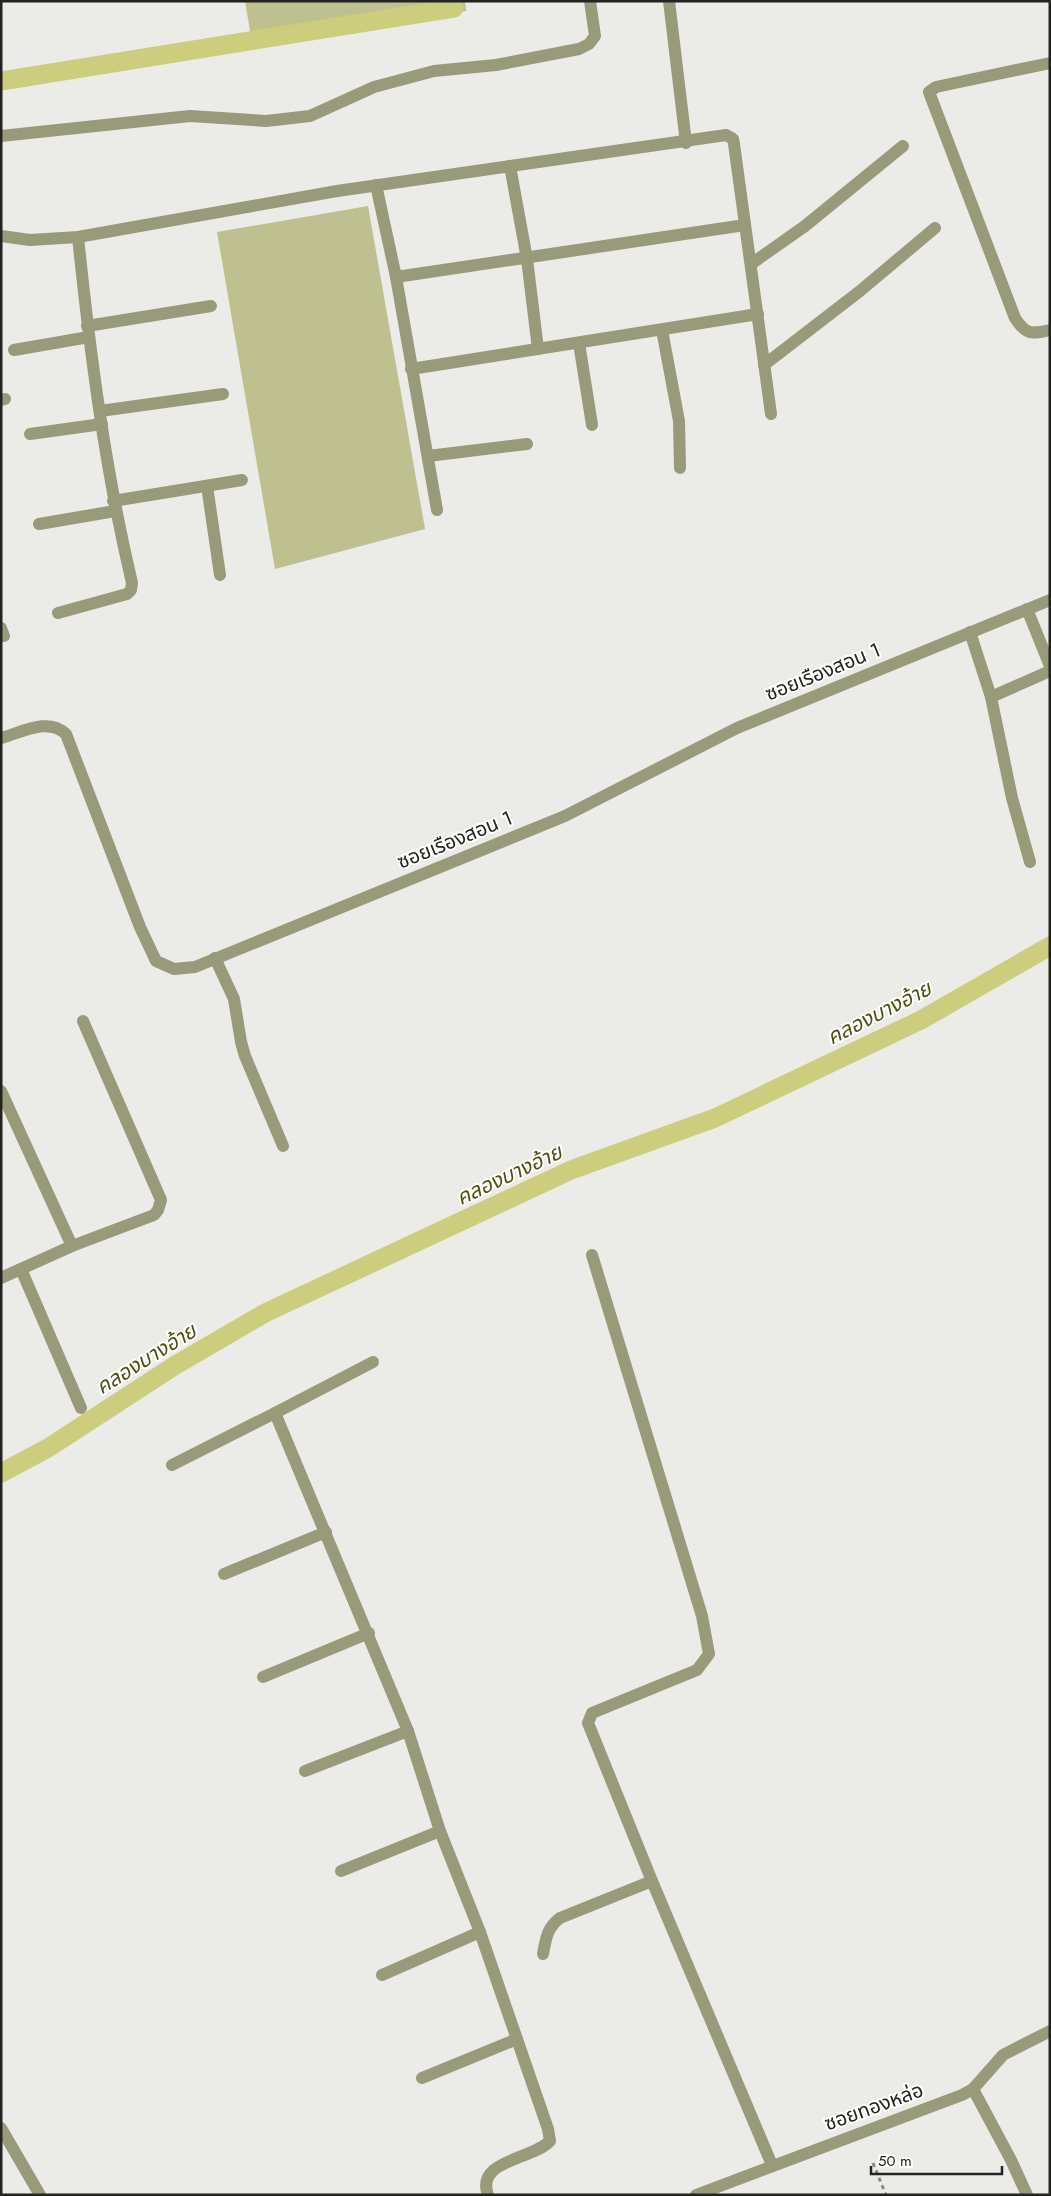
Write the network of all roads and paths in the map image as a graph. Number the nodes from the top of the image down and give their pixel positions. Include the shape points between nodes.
1 (590, 1) edge
2 (669, 1) edge
3 (1050, 63) edge
4 (1, 136) edge
5 (686, 143) junction
6 (903, 146) dead end
7 (510, 166) junction
8 (376, 185) junction
9 (745, 225) junction
10 (935, 228) dead end
11 (1, 236) edge
12 (78, 237) junction
13 (527, 259) junction
14 (751, 264) junction
15 (396, 278) junction
16 (210, 306) dead end
17 (758, 314) junction
18 (662, 330) junction
19 (1050, 330) edge
20 (88, 332) junction
21 (579, 343) junction
22 (538, 349) junction
23 (14, 350) dead end
24 (764, 365) junction
25 (411, 369) junction
26 (223, 394) dead end
27 (771, 414) dead end
28 (101, 417) junction
29 (592, 425) dead end
30 (30, 434) dead end
31 (527, 444) dead end
32 (428, 456) junction
33 (680, 468) dead end
34 (242, 480) dead end
35 (206, 486) junction
36 (114, 506) junction
37 (437, 510) dead end
38 (39, 524) dead end
39 (220, 575) dead end
40 (1050, 600) edge
41 (1027, 609) junction
42 (58, 613) dead end
43 (970, 632) junction
44 (1050, 666) edge
45 (1050, 671) edge
46 (991, 697) junction
47 (1, 738) edge
48 (1030, 862) dead end
49 (215, 958) junction
50 (83, 1021) dead end
51 (1, 1091) edge
52 (283, 1146) dead end
53 (72, 1246) junction
54 (592, 1255) dead end
55 (21, 1269) junction
56 (1, 1278) edge
57 (373, 1362) dead end
58 (81, 1408) dead end
59 (275, 1413) junction
60 (172, 1465) dead end
61 (326, 1532) junction
62 (224, 1574) dead end
63 (369, 1633) junction
64 (263, 1677) dead end
65 (408, 1730) junction
66 (305, 1770) dead end
67 (440, 1831) junction
68 (341, 1871) dead end
69 (652, 1881) junction
70 (480, 1932) junction
71 (543, 1954) dead end
72 (382, 1975) dead end
73 (1050, 2031) edge
74 (517, 2039) junction
75 (422, 2078) dead end
76 (973, 2088) junction
77 (1, 2128) edge
78 (873, 2163) dead end
79 (772, 2164) junction
80 (40, 2195) edge
81 (488, 2195) edge
82 (696, 2195) edge
83 (886, 2195) edge
84 (1027, 2195) edge

1 - 4 street via 595,36 579,49 434,72 374,87 310,116 266,120 190,116
2 - 5 street
3 - 19 street via 936,87 929,92 1015,318 1023,330 1034,333
5 - 7 street
5 - 9 street via 726,135 733,139
6 - 14 street via 805,226
7 - 8 street
7 - 13 street
8 - 12 street
8 - 15 street
9 - 13 street
9 - 14 street
10 - 24 street
11 - 12 street via 30,240
12 - 20 street
13 - 15 street
13 - 22 street
14 - 17 street
15 - 25 street
16 - 20 street
17 - 18 street
17 - 24 street
18 - 21 street
18 - 33 street via 680,420
20 - 23 street
20 - 28 street
21 - 22 street
21 - 29 street
22 - 25 street
24 - 27 street
25 - 32 street
26 - 28 street
28 - 30 street
28 - 36 street
31 - 32 street
32 - 37 street
34 - 35 street
35 - 36 street
35 - 39 street
36 - 38 street
36 - 42 street via 131,590 127,594
40 - 41 street, ซอยเรืองสอน 1
41 - 43 street, ซอยเรืองสอน 1
41 - 44 street
43 - 46 street
43 - 49 street, ซอยเรืองสอน 1 via 737,728 565,816
45 - 46 street
46 - 48 street via 1012,798
47 - 49 street, ซอยเรืองสอน 1 via 45,725 58,727 66,734 156,961 174,970 195,967
49 - 52 street via 234,999 245,1056
50 - 53 street via 161,1200 154,1215
51 - 53 street
53 - 55 street
54 - 69 street via 709,1648 706,1660 697,1670 592,1712 588,1718 589,1729
55 - 56 street
55 - 58 street
57 - 59 street
59 - 60 street
59 - 61 street
61 - 62 street
61 - 63 street
63 - 64 street
63 - 65 street
65 - 66 street
65 - 67 street
67 - 68 street
67 - 70 street
69 - 71 street via 560,1918 546,1933
69 - 79 street
70 - 72 street
70 - 74 street
73 - 76 street, ซอยทองหล่อ via 1003,2055
74 - 75 street
74 - 81 street via 550,2141 544,2148 494,2168 486,2177
76 - 79 street, ซอยทองหล่อ via 962,2095
76 - 84 street
77 - 80 street
78 - 83 path
79 - 82 street, ซอยทองหล่อ

